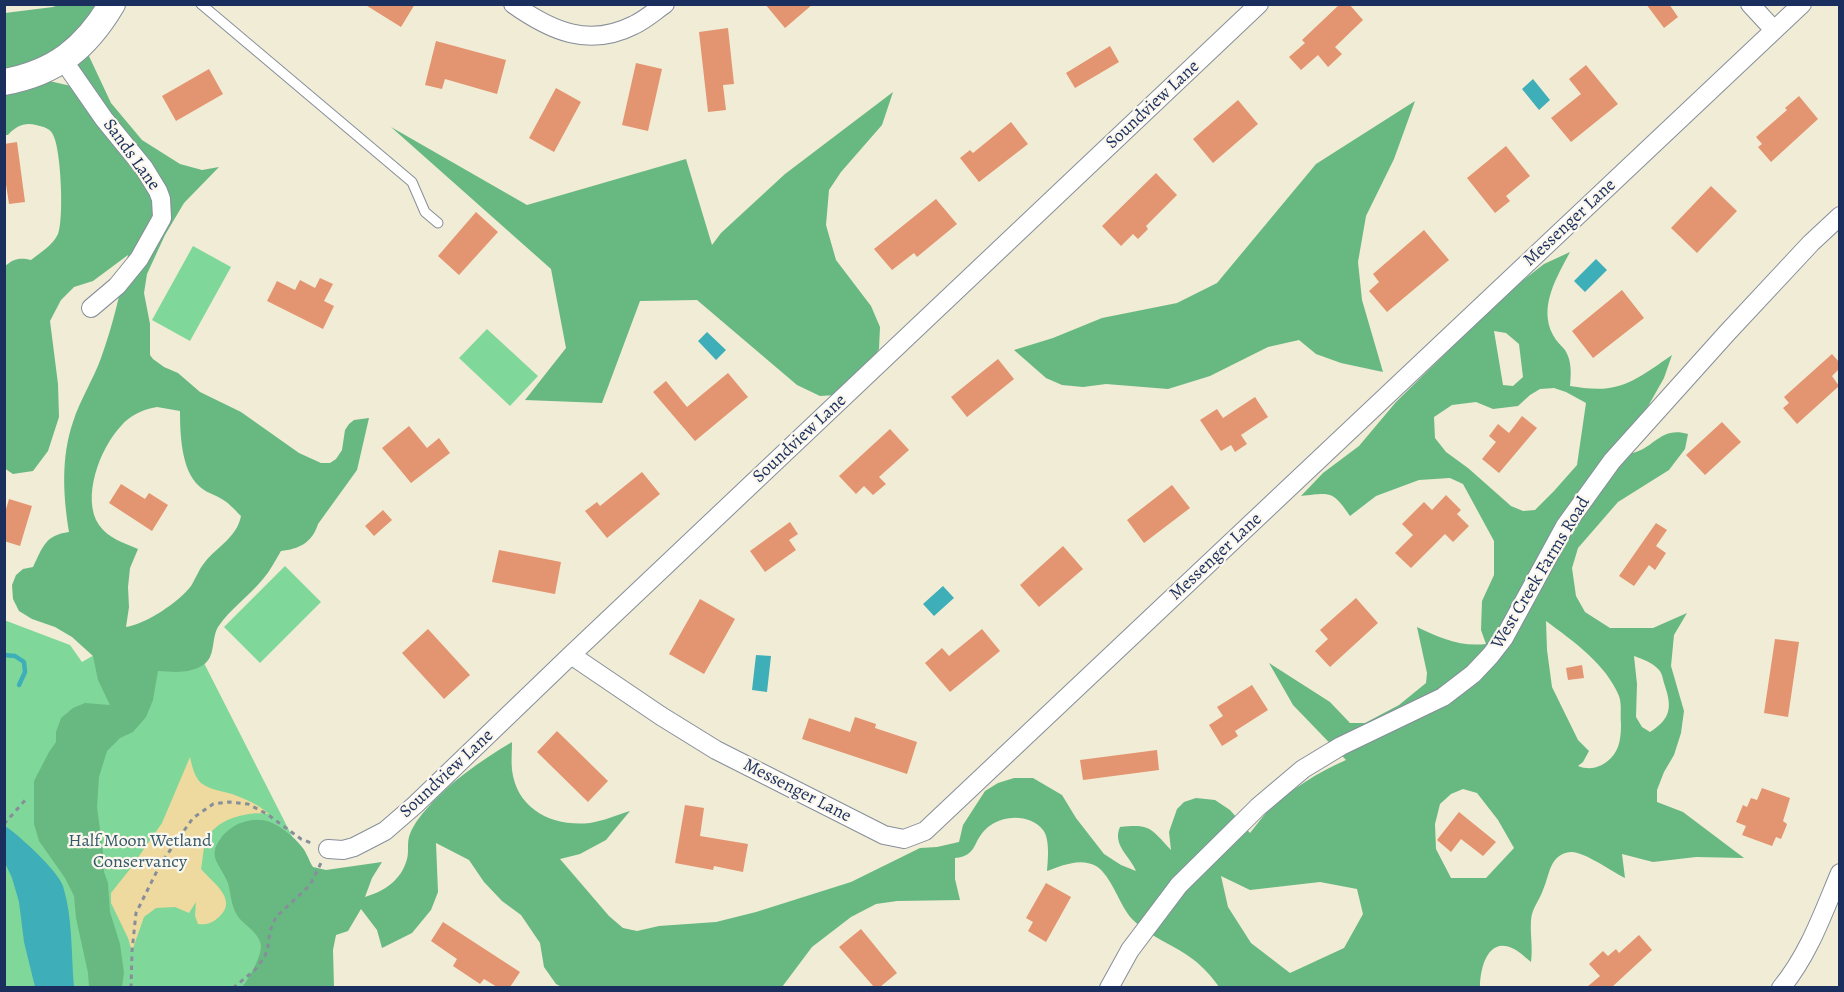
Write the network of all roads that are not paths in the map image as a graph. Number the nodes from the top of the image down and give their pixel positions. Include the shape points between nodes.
1 (112, 4) edge
2 (201, 4) edge
3 (513, 4) edge
4 (664, 4) edge
5 (1259, 4) edge
6 (1750, 4) edge
7 (1802, 4) edge
8 (1774, 30) junction
9 (63, 60) junction
10 (4, 82) edge
11 (1839, 216) edge
12 (438, 223) dead end
13 (91, 308) dead end
14 (571, 656) junction
15 (328, 849) road end
16 (1839, 873) edge
17 (1109, 987) edge
18 (1781, 987) edge

1 - 9 main road via 88,38
2 - 12 lane via 412,182 425,212
3 - 4 street via 547,26 588,36 608,35 634,26
5 - 14 street, Soundview Lane
6 - 8 street
7 - 8 street, Messenger Lane
8 - 14 street, Messenger Lane via 925,831 904,839 884,835 716,750
9 - 10 main road via 30,76
9 - 13 street, Sands Lane via 144,168 161,199 162,218 140,259
11 - 17 street, West Creek Farms Road via 1612,461 1565,526 1504,638 1473,674 1443,697 1341,746 1303,769 1258,807 1179,885 1130,950
14 - 15 street, Soundview Lane via 385,831 354,847
16 - 18 street via 1815,935

